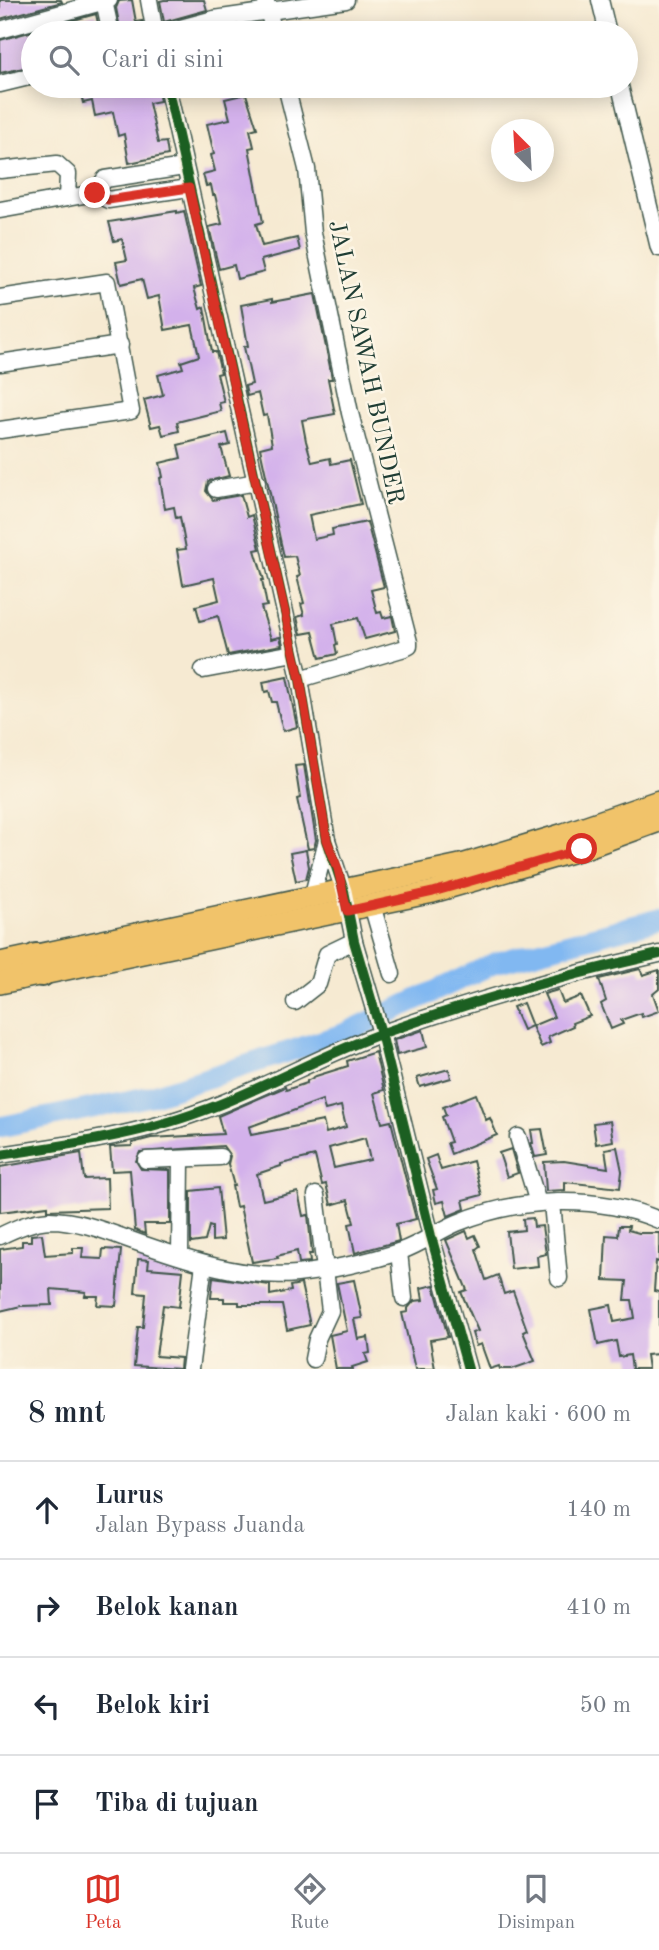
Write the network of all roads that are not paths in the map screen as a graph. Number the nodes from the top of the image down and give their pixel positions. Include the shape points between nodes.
1 (149, 0) edge
2 (346, 0) edge
3 (600, 0) edge
4 (106, 1) edge
5 (267, 5) edge
6 (33, 21) edge
7 (109, 21) edge
8 (153, 21) edge
9 (207, 21) edge
10 (605, 21) edge
11 (21, 24) edge
12 (0, 30) edge
13 (21, 79) edge
14 (0, 84) edge
15 (170, 98) edge
16 (289, 98) edge
17 (624, 98) edge
18 (184, 167) junction
19 (0, 170) edge
20 (142, 173) junction
21 (189, 188) junction
22 (95, 193) junction
23 (146, 194) junction
24 (67, 198) junction
25 (0, 210) edge
26 (659, 248) edge
27 (0, 298) edge
28 (120, 345) junction
29 (0, 363) edge
30 (0, 430) edge
31 (257, 482) junction
32 (216, 489) dead end
33 (294, 653) junction
34 (203, 670) dead end
35 (300, 679) junction
36 (659, 801) edge
37 (643, 819) edge
38 (327, 840) junction
39 (312, 898) junction
40 (346, 901) junction
41 (372, 905) junction
42 (354, 941) junction
43 (659, 954) edge
44 (0, 964) edge
45 (39, 965) junction
46 (392, 974) dead end
47 (0, 983) edge
48 (295, 1002) dead end
49 (380, 1030) junction
50 (519, 1137) dead end
51 (0, 1155) edge
52 (220, 1157) dead end
53 (181, 1159) junction
54 (146, 1160) dead end
55 (316, 1195) dead end
56 (545, 1203) junction
57 (659, 1220) edge
58 (0, 1236) edge
59 (431, 1236) junction
60 (399, 1252) junction
61 (180, 1256) junction
62 (204, 1264) junction
63 (326, 1268) junction
64 (559, 1278) dead end
65 (404, 1298) dead end
66 (313, 1359) dead end
67 (190, 1369) edge
68 (468, 1369) edge

1 - 8 street
2 - 5 street
3 - 10 street
4 - 6 street
4 - 7 street
5 - 9 street
11 - 12 street
13 - 14 street
15 - 18 street
16 - 35 street, JALAN SAWAH BUNDER via 307,169 313,233 349,413 409,646
17 - 26 street
18 - 20 street
18 - 21 street
19 - 24 street via 57,164 68,174
20 - 22 street via 105,179
20 - 23 street
21 - 23 street
21 - 31 street
22 - 23 street via 108,200
22 - 24 street
24 - 25 street
27 - 28 street via 107,282
28 - 29 street
28 - 30 street via 131,411
31 - 32 street
31 - 33 street
33 - 34 street
33 - 35 street
35 - 38 street
36 - 37 main road
37 - 40 main road via 564,835
37 - 41 main road via 582,849
38 - 39 street
38 - 40 street
39 - 40 main road
39 - 45 main road
40 - 41 main road
40 - 42 street
40 - 45 main road
41 - 46 street
42 - 48 street via 327,954 318,984
42 - 49 street
43 - 49 street via 590,969
44 - 45 main road
45 - 47 main road
49 - 51 street via 202,1112 141,1130
49 - 59 street
50 - 56 street
52 - 53 street
53 - 54 street
53 - 61 street
55 - 63 street
56 - 57 street via 598,1204
56 - 59 street via 487,1212
56 - 64 street
58 - 61 street via 19,1226 52,1220 78,1223
59 - 60 street
59 - 68 street
60 - 63 street
60 - 65 street
61 - 62 street
62 - 63 street via 254,1273 296,1274
62 - 67 street
63 - 66 street via 330,1311

